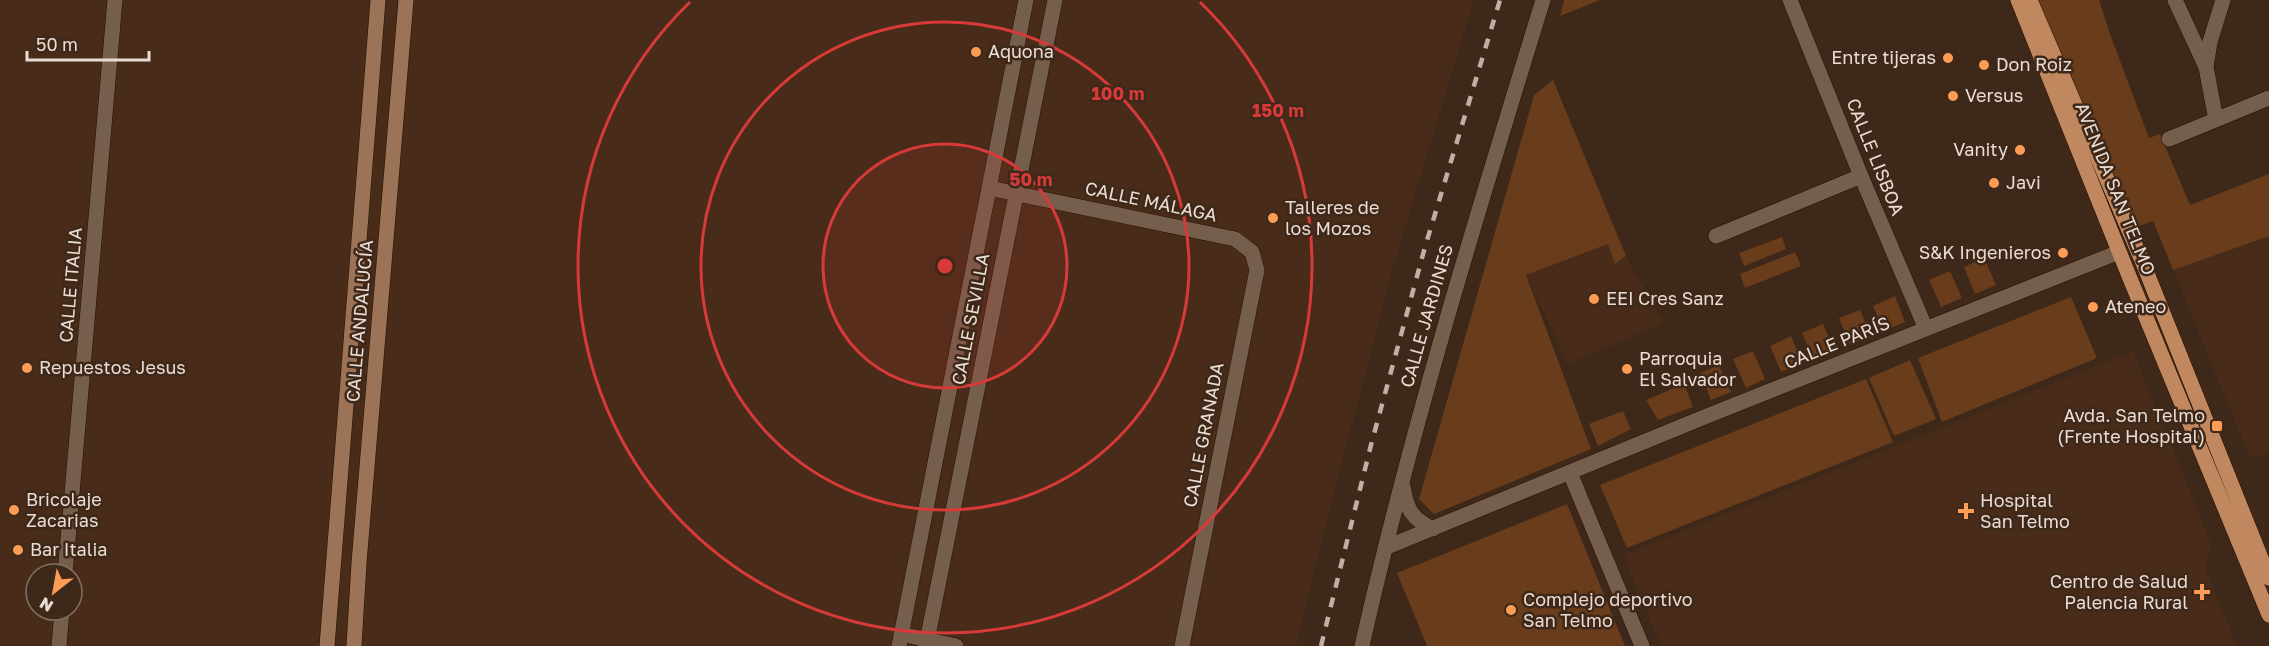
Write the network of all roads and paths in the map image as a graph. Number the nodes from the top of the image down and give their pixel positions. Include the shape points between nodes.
1 (115, 0) edge
2 (378, 0) edge
3 (406, 0) edge
4 (1026, 0) edge
5 (1055, 0) edge
6 (1543, 0) edge
7 (1790, 0) edge
8 (2018, 0) edge
9 (2030, 0) edge
10 (2175, 0) edge
11 (2223, 0) edge
12 (2206, 67) junction
13 (2269, 98) edge
14 (2216, 120) junction
15 (2169, 139) dead end
16 (1861, 176) junction
17 (2109, 186) junction
18 (989, 188) junction
19 (1016, 194) junction
20 (1716, 236) dead end
21 (1235, 239) joint
22 (2119, 252) junction
23 (1926, 329) junction
24 (2189, 383) junction
25 (1570, 473) junction
26 (1402, 483) junction
27 (1433, 530) junction
28 (1386, 547) junction
29 (66, 562) edge
30 (2269, 578) edge
31 (2266, 594) edge
32 (2269, 615) edge
33 (61, 622) edge
34 (900, 640) edge
35 (927, 643) edge
36 (59, 646) edge
37 (327, 646) edge
38 (354, 646) edge
39 (956, 646) edge
40 (1182, 646) edge
41 (1362, 646) edge
42 (1642, 646) edge

1 - 29 street, CALLE ITALIA
2 - 37 main road, CALLE ANDALUCÍA
3 - 38 main road, CALLE ANDALUCÍA
4 - 18 street, CALLE SEVILLA
5 - 19 street, CALLE SEVILLA
6 - 26 street, CALLE JARDINES via 1478,206
7 - 16 street, CALLE LISBOA
8 - 22 main road, AVENIDA SAN TELMO
9 - 17 main road
10 - 12 street
11 - 12 street
12 - 14 street
13 - 14 street
14 - 15 street
16 - 20 street
16 - 23 street, CALLE LISBOA
17 - 22 main road via 2123,235
17 - 24 main road
18 - 19 street, CALLE MÁLAGA
18 - 34 street, CALLE SEVILLA
19 - 21 street, CALLE MÁLAGA
19 - 35 street, CALLE SEVILLA
21 - 40 street, CALLE GRANADA via 1252,252 1257,270
22 - 23 street, CALLE PARÍS
22 - 24 main road via 2135,266 2177,368
22 - 31 main road, AVENIDA SAN TELMO
23 - 25 street, CALLE PARÍS
24 - 30 main road
25 - 27 street, CALLE PARÍS
25 - 42 street
26 - 27 street via 1413,517
26 - 28 street, CALLE JARDINES
27 - 28 street, CALLE PARÍS
28 - 41 street, CALLE JARDINES
31 - 32 main road, AVENIDA SAN TELMO
33 - 36 street
34 - 35 street
35 - 39 street

